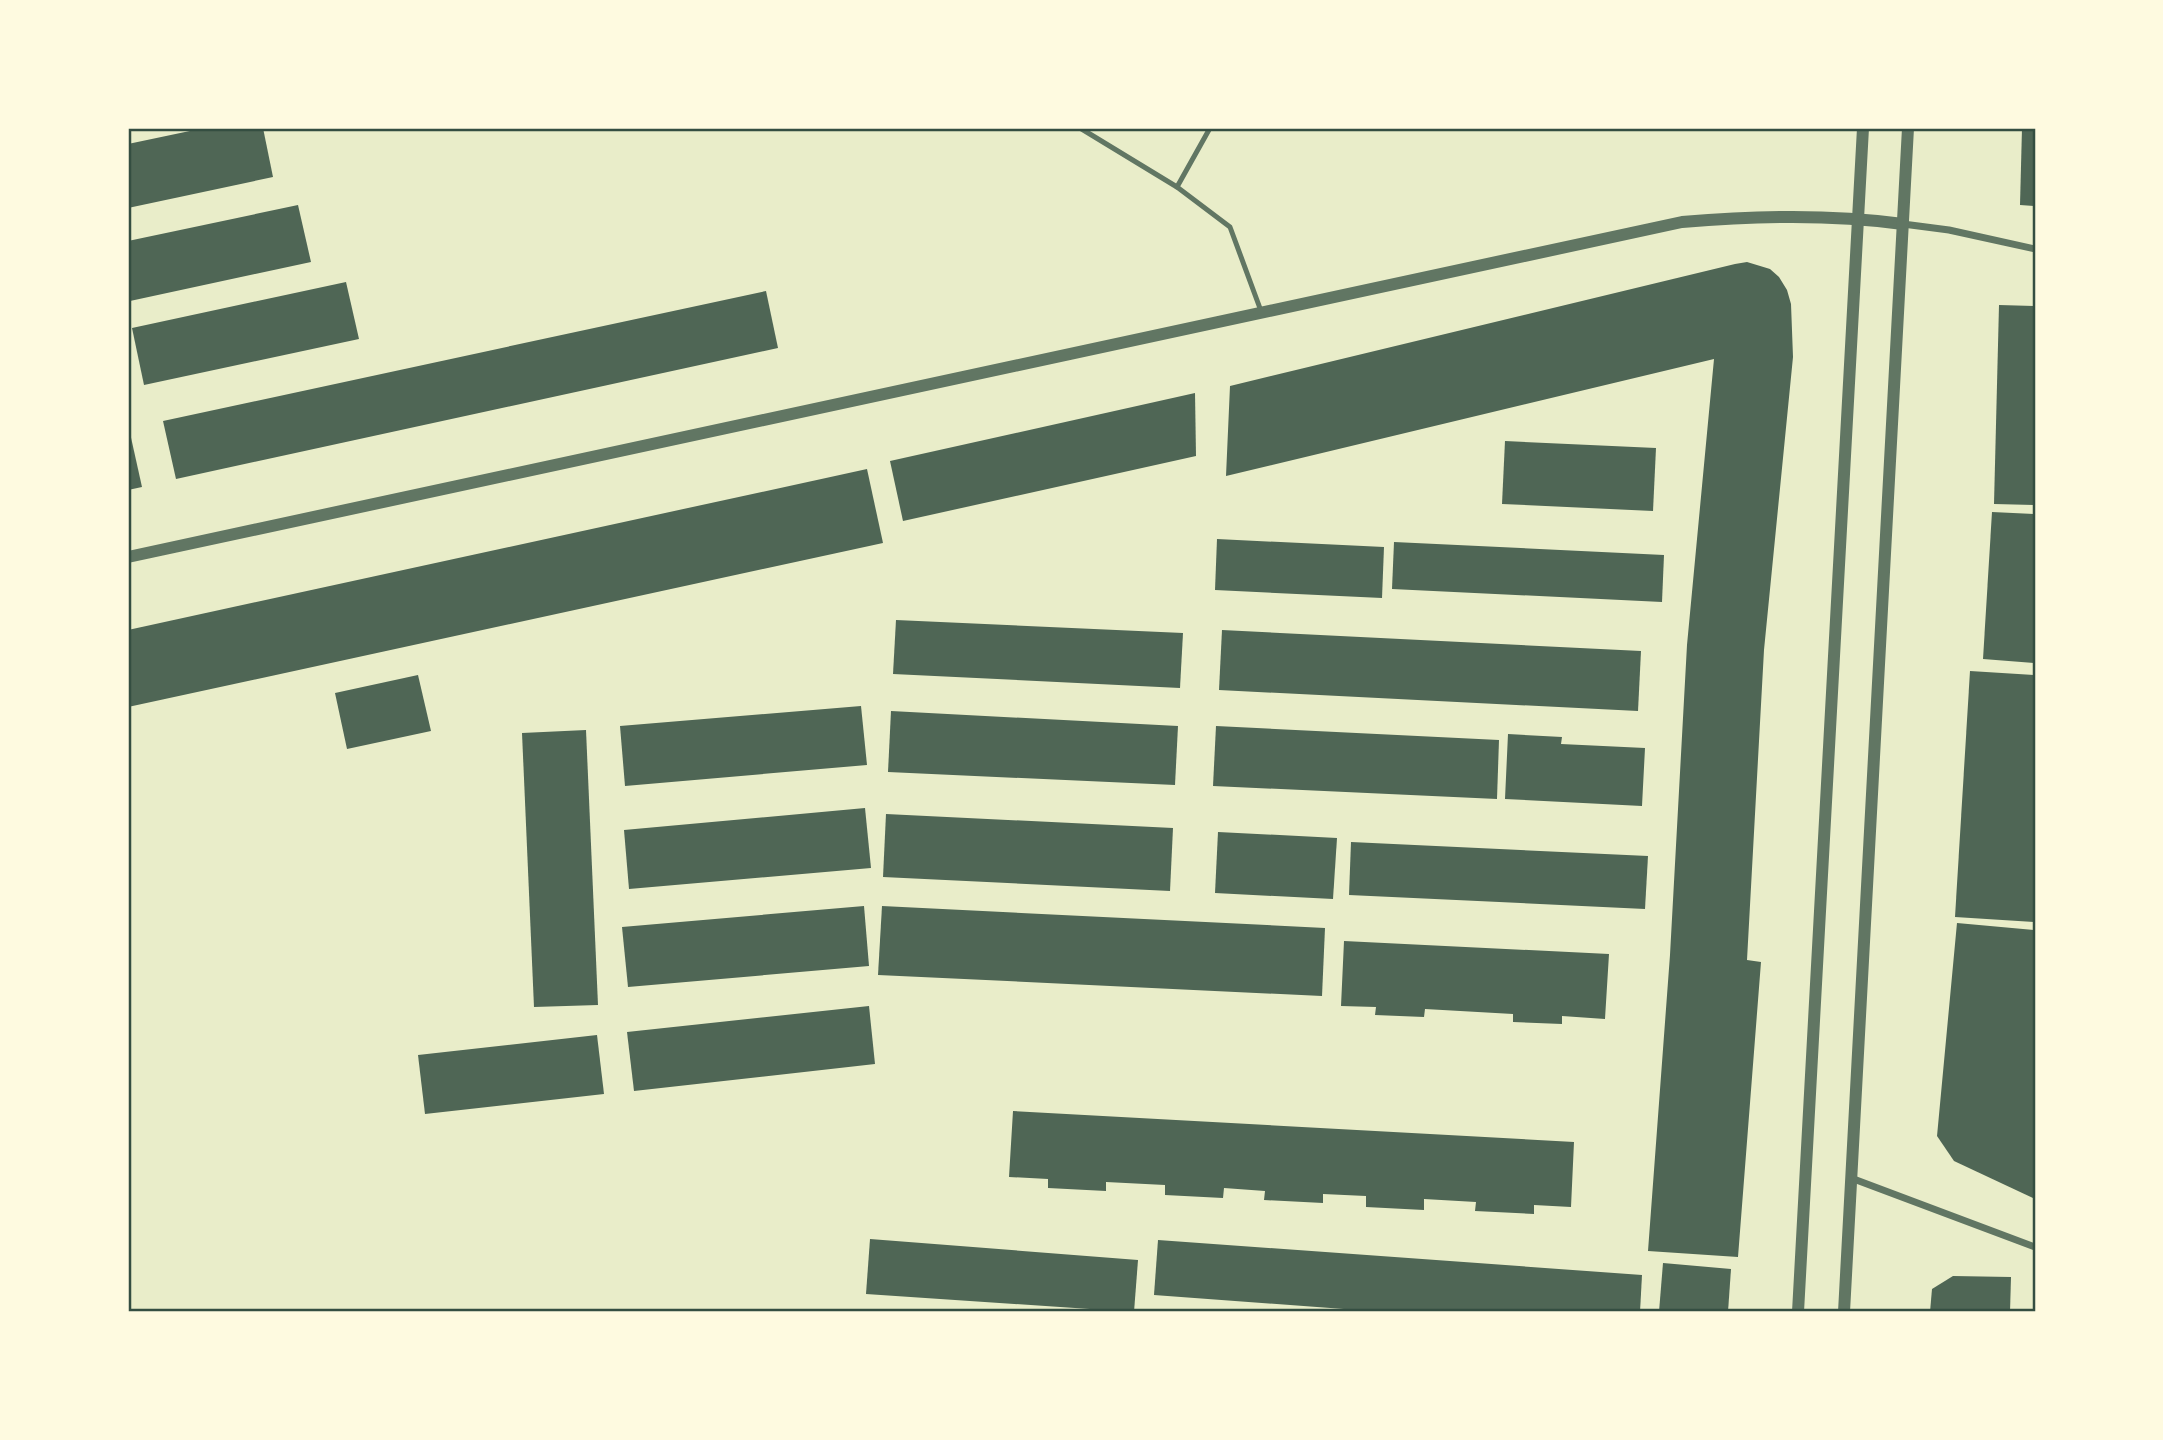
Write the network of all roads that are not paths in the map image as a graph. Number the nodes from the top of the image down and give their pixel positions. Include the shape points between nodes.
1 (1080, 128) edge
2 (1210, 128) edge
3 (1863, 128) edge
4 (1908, 128) edge
5 (1177, 187) junction
6 (1858, 219) junction
7 (1903, 224) junction
8 (2035, 249) edge
9 (1262, 312) junction
10 (128, 556) edge
11 (1851, 1178) junction
12 (2035, 1247) edge
13 (1798, 1312) edge
14 (1844, 1312) edge

1 - 5 lane
2 - 5 lane
3 - 6 street
4 - 7 street
5 - 9 lane via 1230,227
6 - 7 street
6 - 9 street via 1745,217 1682,222
6 - 13 street
7 - 8 street
7 - 11 street
9 - 10 street
11 - 12 street
11 - 14 street

